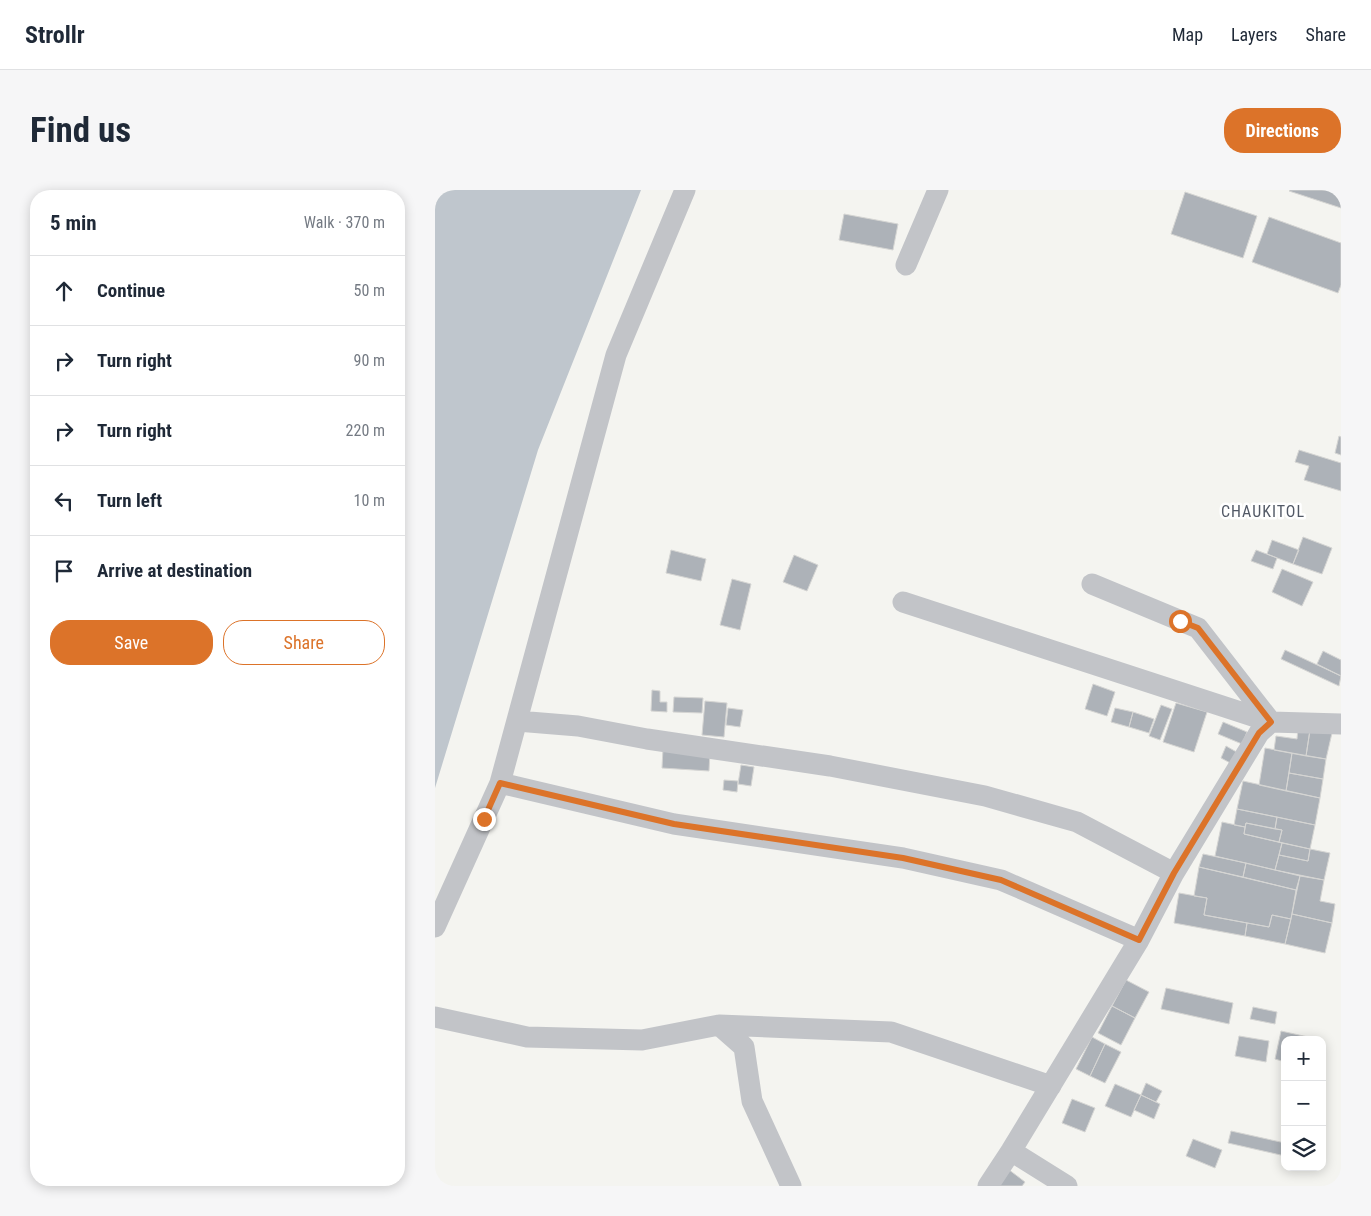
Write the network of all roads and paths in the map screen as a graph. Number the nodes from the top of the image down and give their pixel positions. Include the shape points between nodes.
1 (685, 190) edge
2 (939, 190) edge
3 (906, 265) dead end
4 (1092, 584) dead end
5 (903, 602) dead end
6 (517, 721) junction
7 (1271, 722) junction
8 (1341, 724) edge
9 (500, 783) junction
10 (1174, 873) junction
11 (435, 927) edge
12 (1139, 940) junction
13 (435, 1017) edge
14 (719, 1025) junction
15 (1051, 1086) junction
16 (1011, 1151) junction
17 (791, 1186) edge
18 (989, 1186) edge
19 (1067, 1186) edge

1 - 6 street via 616,355
2 - 3 street
4 - 7 street via 1198,628
5 - 7 street
6 - 9 street
6 - 10 street via 579,726 830,766 985,796 1077,822
7 - 8 street
7 - 10 street via 1259,733
9 - 11 street
9 - 12 street via 674,824 903,858 1001,880
10 - 12 street
12 - 15 street
13 - 14 street via 527,1037 643,1040
14 - 15 street via 891,1032
14 - 17 street via 744,1047 752,1102
15 - 16 street
16 - 18 street
16 - 19 street

